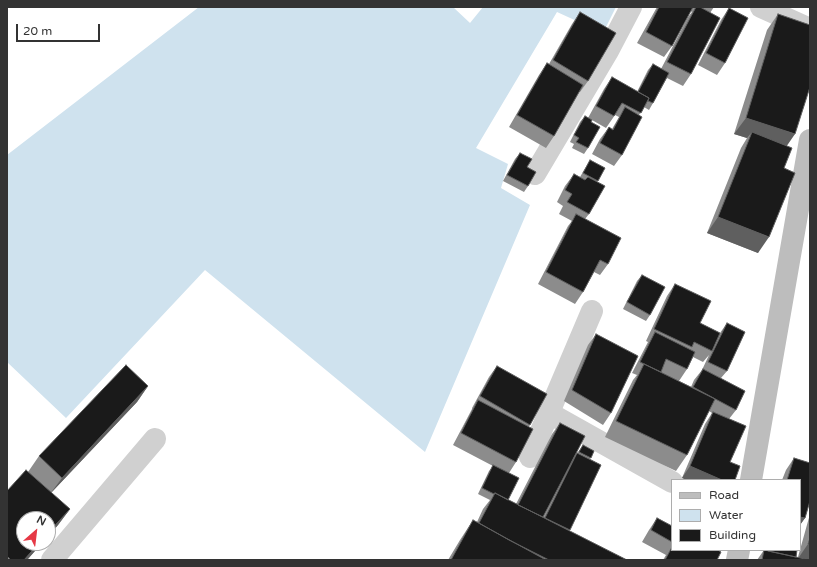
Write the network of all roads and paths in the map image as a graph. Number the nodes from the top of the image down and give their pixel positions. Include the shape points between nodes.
1 (631, 7) edge
2 (761, 7) edge
3 (810, 29) edge
4 (810, 140) edge
5 (535, 174) edge
6 (592, 311) dead end
7 (549, 413) junction
8 (155, 439) dead end
9 (530, 457) dead end
10 (751, 479) edge
11 (671, 481) edge
12 (52, 560) edge

1 - 5 street
2 - 3 street
4 - 10 street
6 - 7 street
7 - 9 street
7 - 11 street
8 - 12 street

